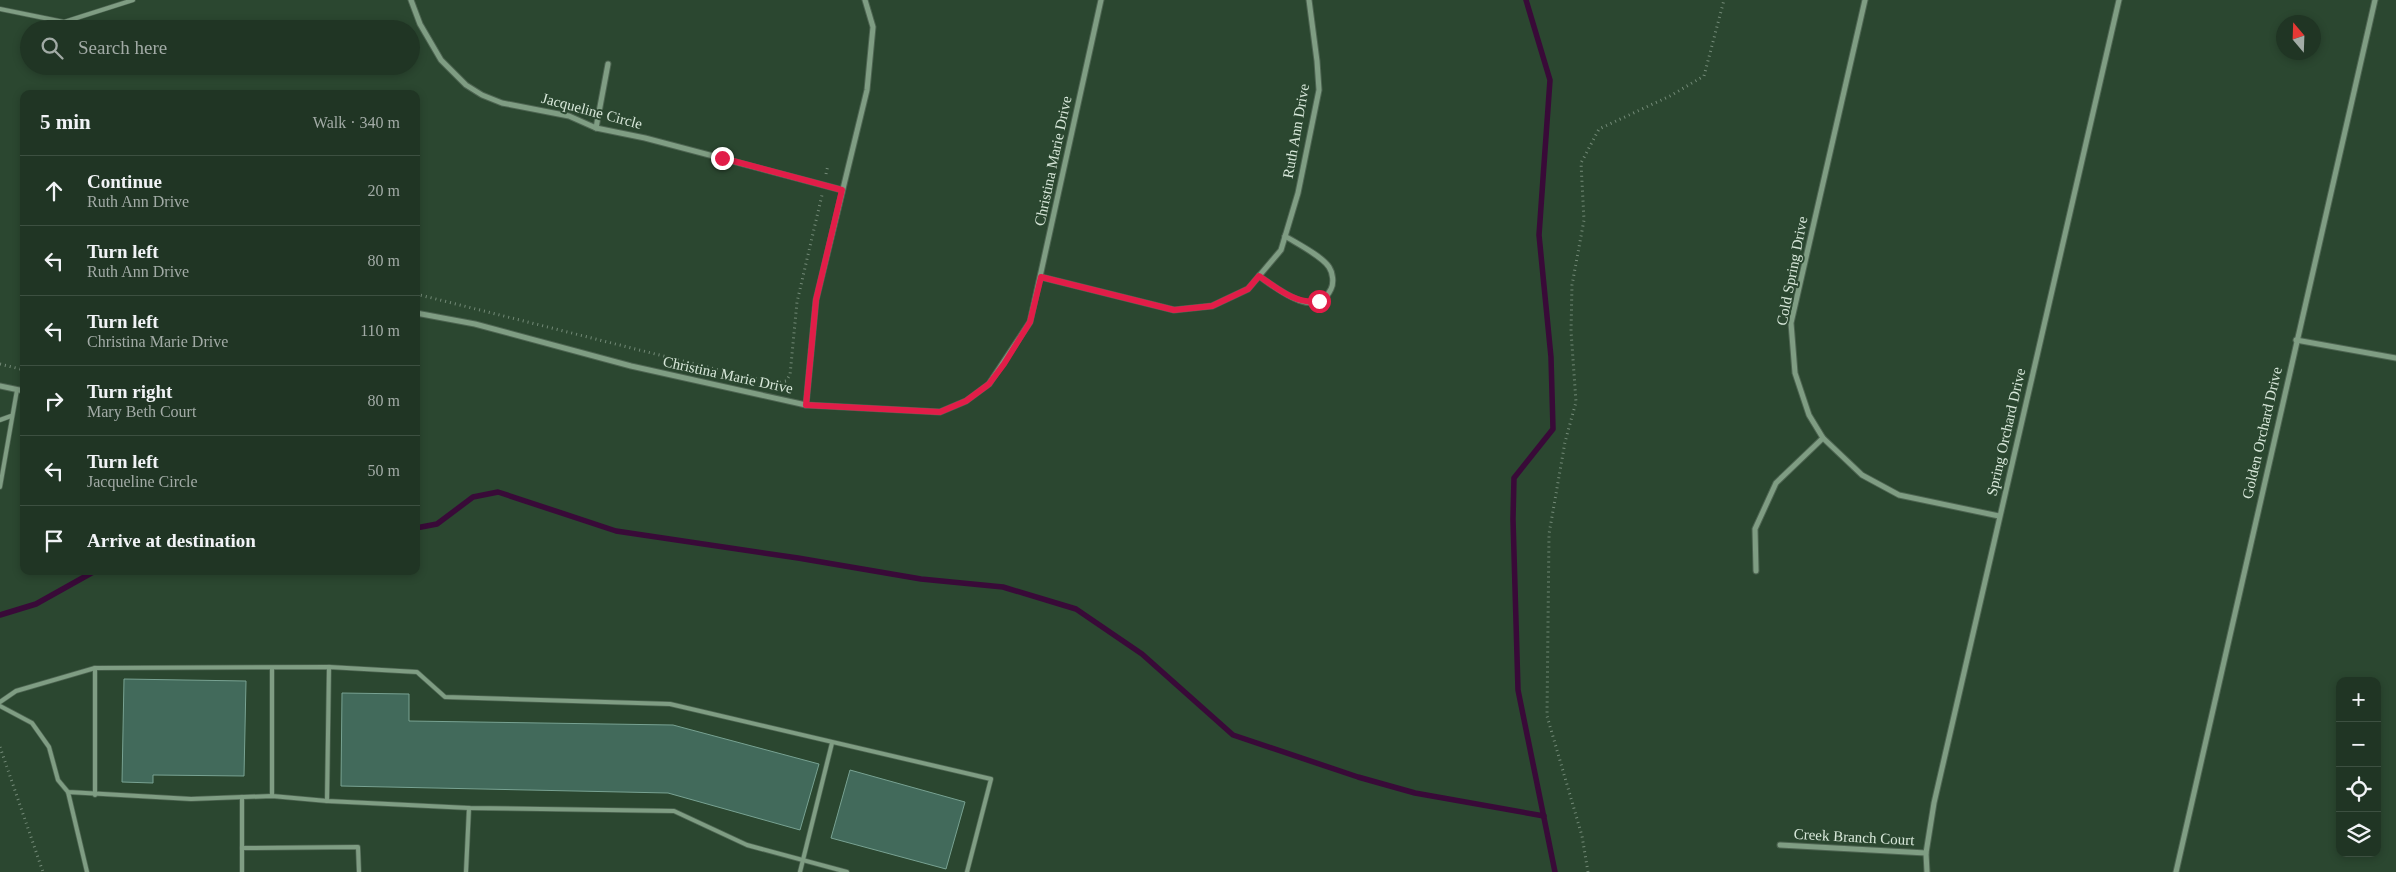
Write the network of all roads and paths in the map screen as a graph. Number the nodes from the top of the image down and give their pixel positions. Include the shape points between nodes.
1 (133, 0) edge
2 (411, 0) edge
3 (865, 0) edge
4 (1101, 0) edge
5 (1308, 0) edge
6 (1724, 0) edge
7 (1865, 0) edge
8 (2119, 0) edge
9 (2375, 0) edge
10 (0, 9) edge
11 (54, 20) edge
12 (70, 20) edge
13 (418, 20) edge
14 (420, 24) edge
15 (608, 64) dead end
16 (596, 128) junction
17 (828, 165) dead end
18 (823, 186) junction
19 (842, 190) junction
20 (1285, 236) junction
21 (1259, 276) junction
22 (1041, 277) junction
23 (420, 295) edge
24 (420, 314) edge
25 (2296, 340) junction
26 (2396, 358) edge
27 (0, 364) edge
28 (20, 369) edge
29 (0, 386) edge
30 (16, 390) junction
31 (20, 390) edge
32 (806, 405) junction
33 (11, 416) junction
34 (0, 420) edge
35 (1823, 438) junction
36 (0, 487) edge
37 (1999, 516) junction
38 (1756, 571) dead end
39 (329, 667) junction
40 (95, 668) junction
41 (272, 669) junction
42 (0, 702) edge
43 (0, 706) edge
44 (832, 743) junction
45 (0, 747) edge
46 (68, 792) junction
47 (95, 795) junction
48 (272, 796) junction
49 (242, 797) junction
50 (327, 801) junction
51 (469, 808) junction
52 (1780, 845) dead end
53 (242, 848) junction
54 (1926, 853) junction
55 (804, 860) junction
56 (43, 872) edge
57 (87, 872) edge
58 (242, 872) edge
59 (359, 872) edge
60 (466, 872) edge
61 (800, 872) edge
62 (847, 872) edge
63 (967, 872) edge
64 (1588, 872) edge
65 (1927, 872) edge
66 (2176, 872) edge

1 - 12 lane
2 - 13 street, Jacqueline Circle
3 - 19 street via 873,27 867,90
4 - 22 street, Christina Marie Drive
5 - 20 street, Ruth Ann Drive via 1319,90 1298,193
6 - 64 path via 1704,76 1600,129 1582,163 1584,220 1572,285 1570,331 1576,402 1565,442 1549,534 1547,716 1582,836
7 - 35 street, Cold Spring Drive via 1791,323 1795,373 1809,415
8 - 37 street, Spring Orchard Drive
9 - 25 street, Golden Orchard Drive
10 - 11 lane
14 - 16 street, Jacqueline Circle via 441,60 466,85 502,103 569,116
15 - 16 street
16 - 18 street, Jacqueline Circle
17 - 18 path
18 - 19 street, Jacqueline Circle
18 - 23 path via 797,302 790,375 786,381 777,383 746,377
19 - 32 street via 816,300
20 - 21 street, Ruth Ann Drive via 1281,250
20 - 21 street via 1329,266 1333,276 1328,294 1309,303 1294,298
21 - 22 street, Ruth Ann Drive via 1248,289 1212,306 1174,310
22 - 32 street, Christina Marie Drive via 1030,322 989,384 966,401 940,412
24 - 32 street, Christina Marie Drive via 475,324 631,366
25 - 26 street
25 - 66 street, Golden Orchard Drive
27 - 28 path
29 - 30 street
30 - 31 street
30 - 33 lane
33 - 34 lane
33 - 36 lane
35 - 37 street, Cold Spring Drive via 1862,475 1899,495
35 - 38 street via 1776,483 1755,529
37 - 54 street, Spring Orchard Drive via 1934,803
39 - 41 lane
39 - 44 lane via 418,672 445,697 670,704
39 - 50 lane
40 - 41 lane
40 - 42 lane via 16,691
40 - 47 lane
41 - 48 lane
43 - 46 lane via 32,723 49,747 58,780
44 - 55 lane
44 - 63 lane via 991,779
45 - 56 path
46 - 47 lane
46 - 57 lane
47 - 49 lane via 192,799
48 - 49 lane
48 - 50 lane
49 - 53 lane
50 - 51 lane
51 - 55 lane via 674,811 747,845
51 - 60 lane
52 - 54 street, Creek Branch Court
53 - 58 lane
53 - 59 lane via 358,848
54 - 65 street, Spring Orchard Drive
55 - 61 lane
55 - 62 lane

